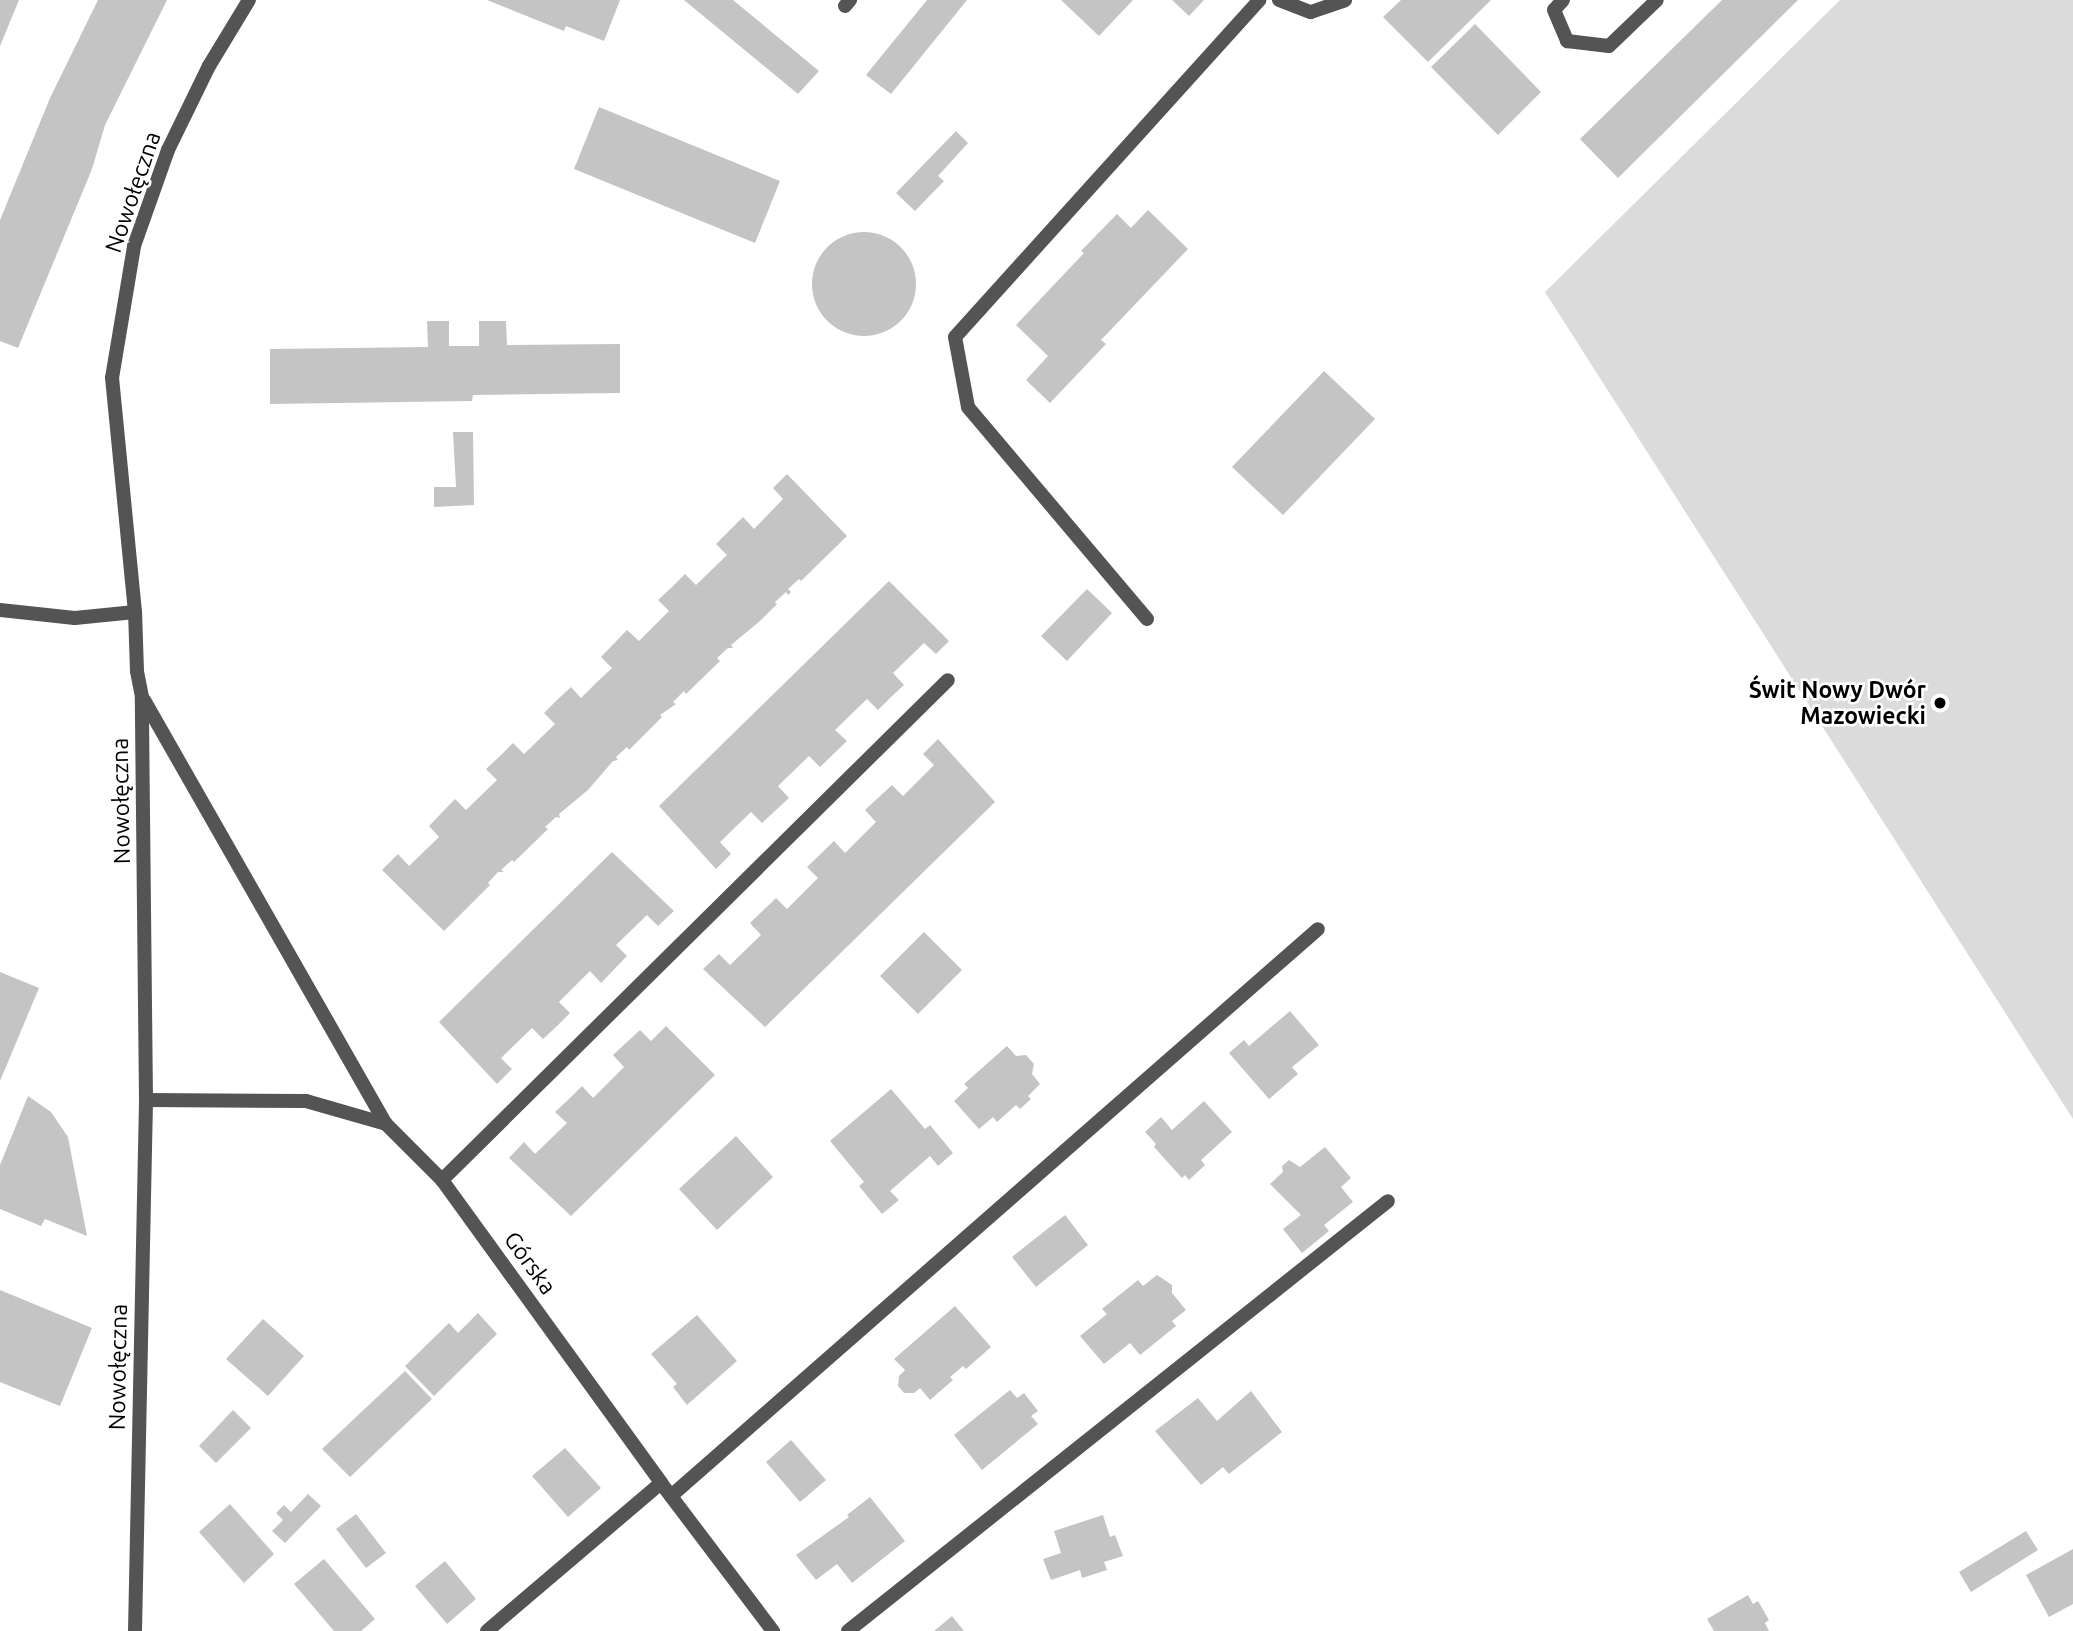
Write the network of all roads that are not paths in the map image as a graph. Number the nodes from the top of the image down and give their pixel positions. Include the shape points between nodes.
1 (249, 0) edge
2 (1259, 0) edge
3 (1279, 0) edge
4 (1345, 0) edge
5 (1563, 0) edge
6 (1657, 0) edge
7 (0, 610) edge
8 (135, 612) junction
9 (1147, 619) dead end
10 (948, 680) dead end
11 (142, 697) junction
12 (1318, 929) dead end
13 (146, 1100) junction
14 (386, 1124) junction
15 (442, 1180) junction
16 (1388, 1201) dead end
17 (661, 1483) junction
18 (671, 1496) junction
19 (135, 1631) edge
20 (487, 1631) edge
21 (773, 1631) edge
22 (848, 1631) edge

1 - 8 street, Nowołęczna via 209,65 168,150 134,246 112,378
2 - 9 street via 955,337 968,407
3 - 4 street via 1311,12
5 - 6 street via 1554,10 1567,41 1609,46
7 - 8 street via 75,618
8 - 11 street, Nowołęczna
10 - 15 street
11 - 13 street, Nowołęczna
11 - 14 street
12 - 18 street
13 - 14 street, Górska via 306,1101
13 - 19 street, Nowołęczna
14 - 15 street, Górska
15 - 17 street, Górska
16 - 22 street
17 - 18 street, Górska
17 - 20 street
18 - 21 street, Górska

